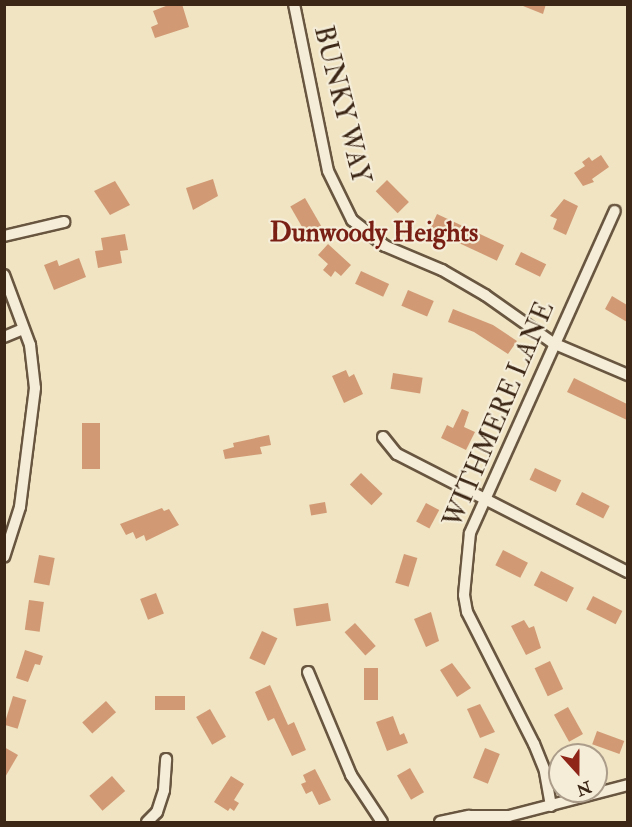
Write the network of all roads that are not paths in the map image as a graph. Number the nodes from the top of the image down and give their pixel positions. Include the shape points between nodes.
1 (294, 4) edge
2 (615, 211) dead end
3 (64, 222) dead end
4 (4, 236) edge
5 (4, 275) edge
6 (23, 329) junction
7 (4, 337) edge
8 (553, 343) junction
9 (627, 375) edge
10 (383, 437) dead end
11 (483, 499) junction
12 (5, 553) edge
13 (627, 572) edge
14 (308, 672) dead end
15 (166, 759) dead end
16 (627, 785) edge
17 (551, 806) junction
18 (147, 822) edge
19 (382, 822) edge
20 (440, 822) edge

1 - 8 street, BUNKY WAY via 328,171 352,220 385,246 442,270 485,295
2 - 8 street, WITHMERE LANE
3 - 4 street
5 - 6 street
6 - 7 street
6 - 12 street via 33,365 33,421 20,507
8 - 9 street, BUNKY WAY
8 - 11 street, WITHMERE LANE
10 - 11 street via 397,454
11 - 13 street
11 - 17 street, WITHMERE LANE via 470,533 464,595 467,612 534,744 545,771
14 - 19 street via 351,776
15 - 18 street via 161,801
16 - 17 street
17 - 20 street via 509,816 469,816

